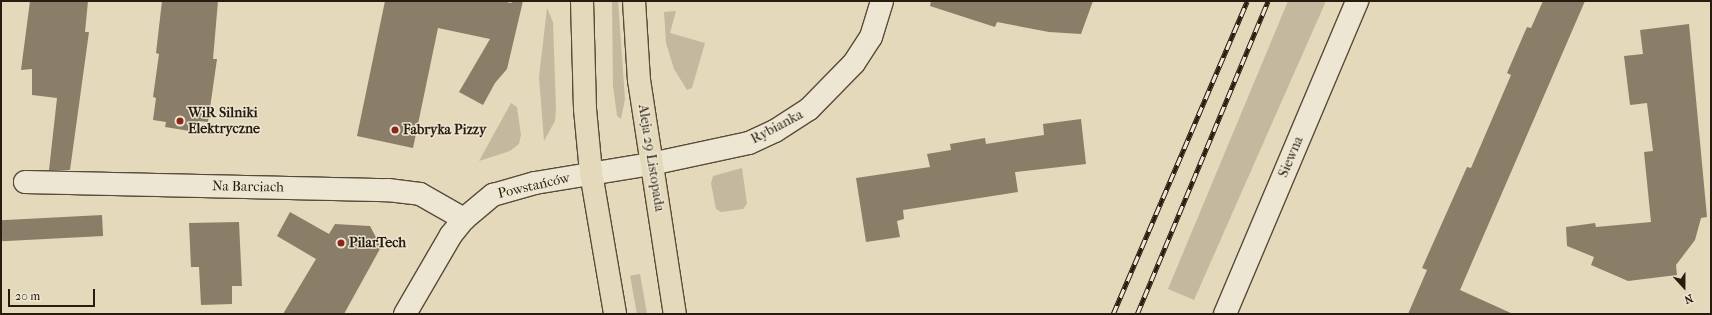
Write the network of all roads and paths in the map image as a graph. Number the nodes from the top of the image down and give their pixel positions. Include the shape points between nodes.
1 (582, 1) edge
2 (634, 1) edge
3 (882, 1) edge
4 (1357, 1) edge
5 (651, 164) junction
6 (591, 173) junction
7 (25, 182) dead end
8 (464, 219) junction
9 (405, 314) edge
10 (615, 314) edge
11 (675, 314) edge
12 (1225, 314) edge

1 - 6 main road via 585,109
2 - 5 main road, Aleja 29 Listopada via 639,80
3 - 5 street, Rybianka via 871,36 835,85 794,120 762,137 733,148
4 - 12 street, Siewna
5 - 6 street, Powstańców
5 - 11 main road, Aleja 29 Listopada
6 - 8 street, Powstańców via 506,190 483,202
6 - 10 main road
7 - 8 street, Na Barciach via 388,190 420,194
8 - 9 street, Powstańców via 439,253

